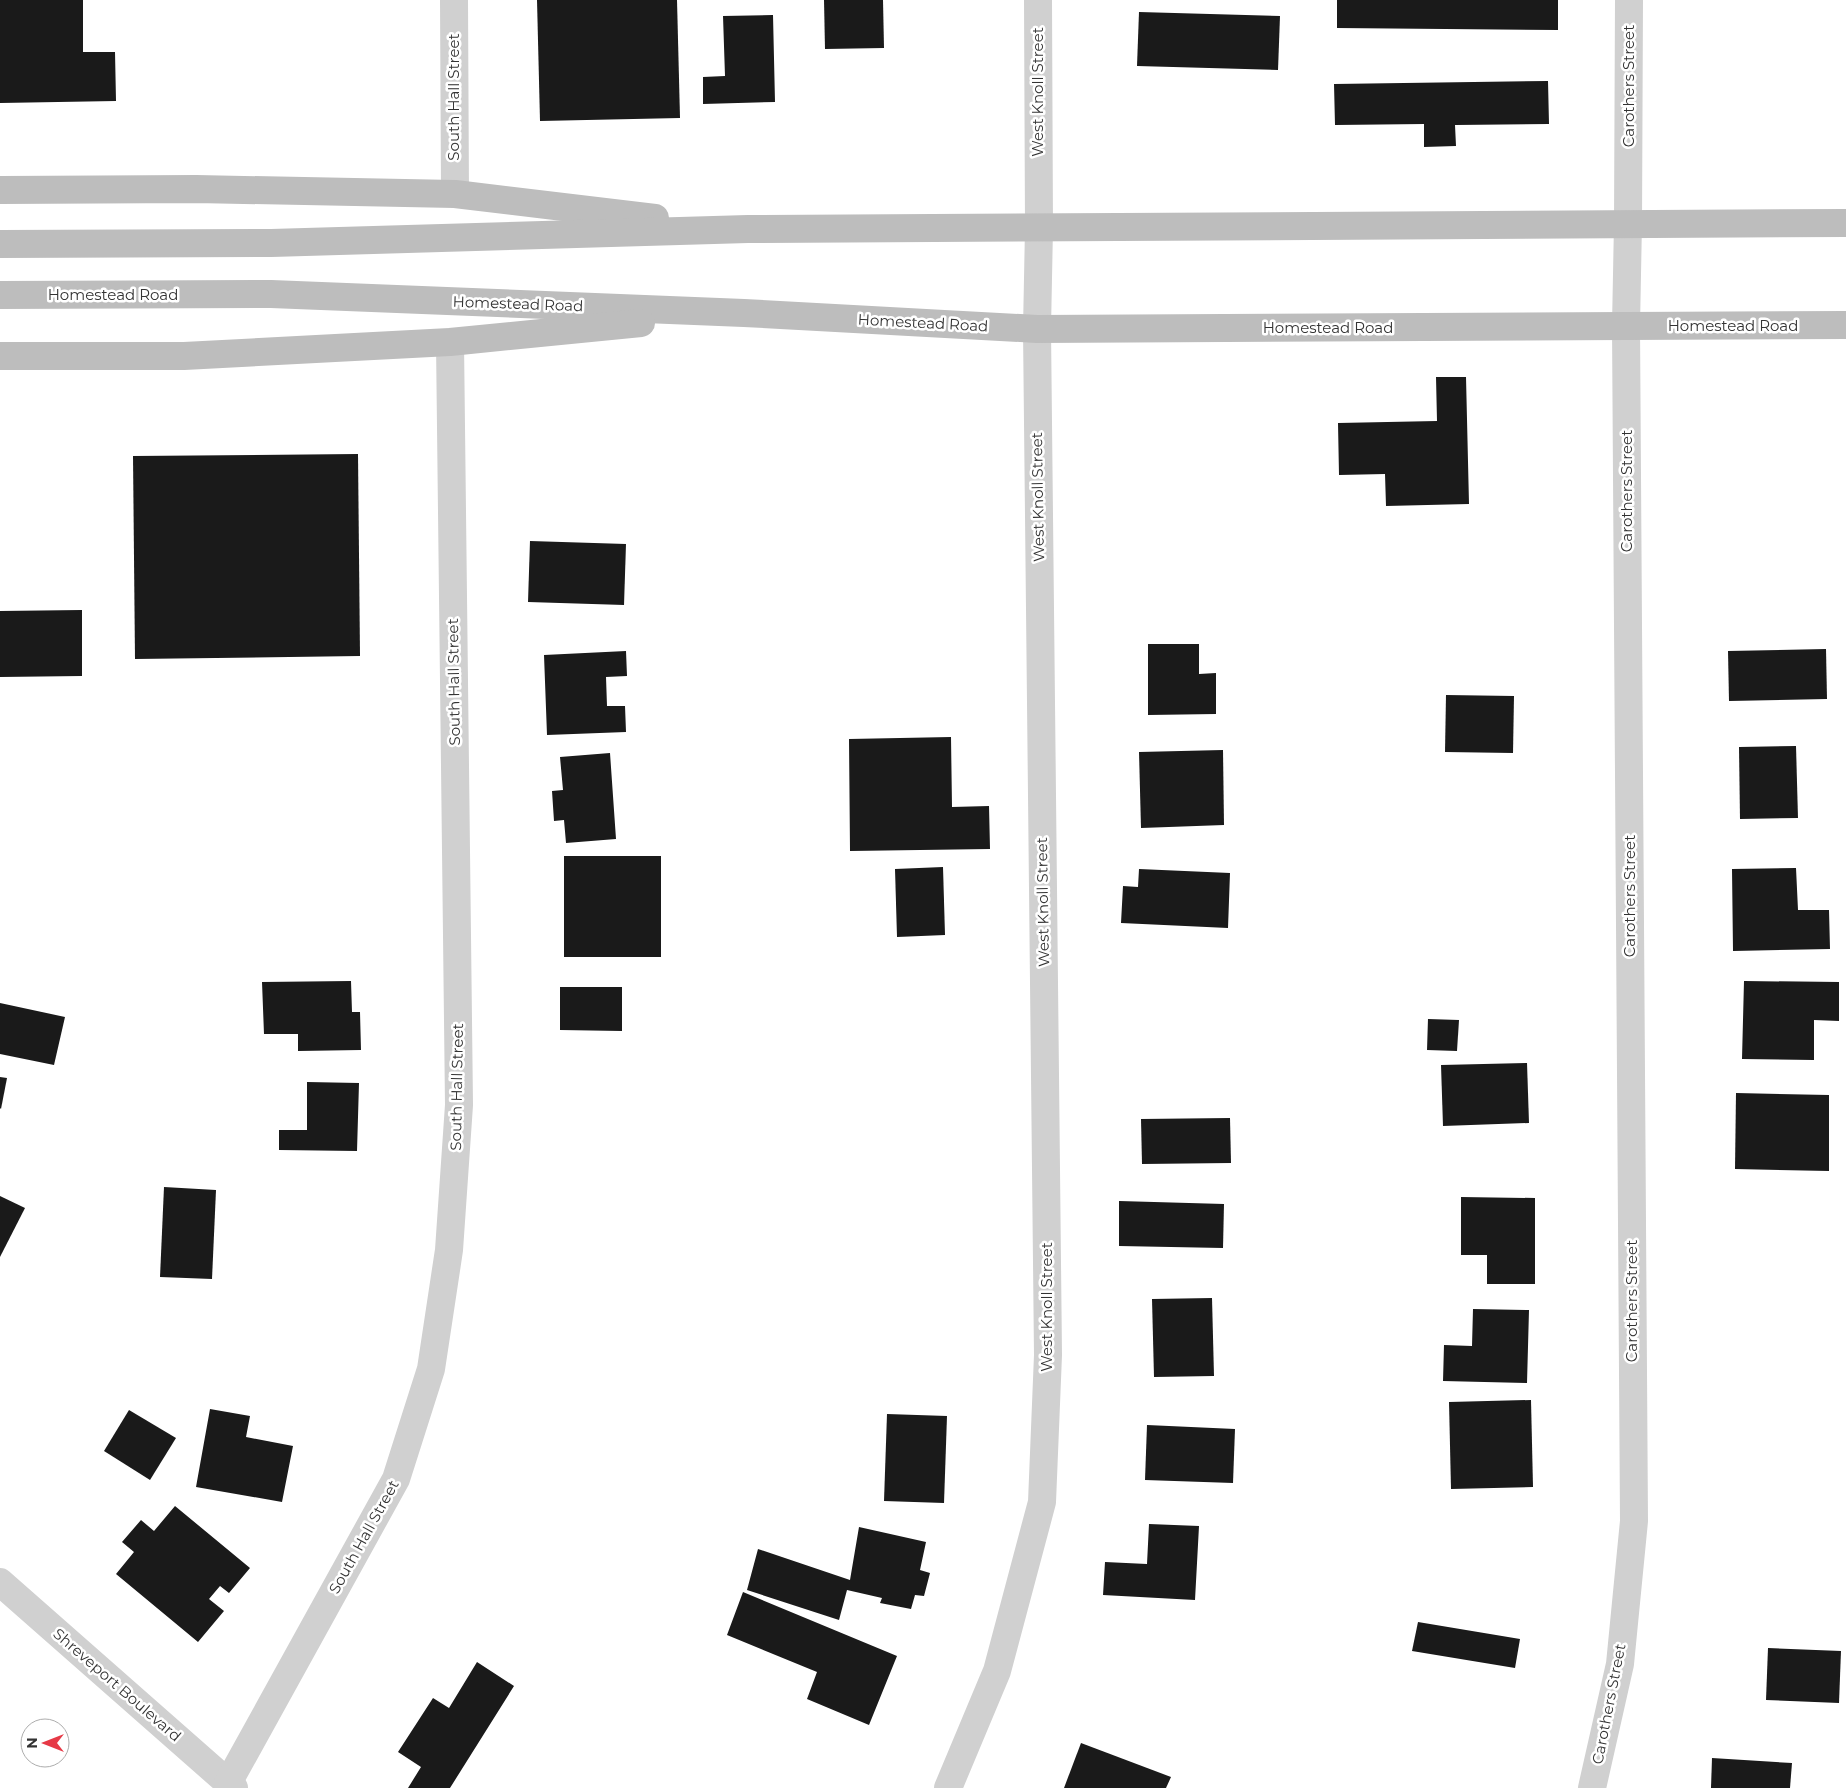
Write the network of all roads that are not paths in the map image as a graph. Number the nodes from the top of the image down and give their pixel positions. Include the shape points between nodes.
1 (454, 0) edge
2 (1038, 0) edge
3 (1630, 0) edge
4 (0, 190) edge
5 (454, 194) junction
6 (1628, 223) junction
7 (1846, 223) edge
8 (1039, 228) junction
9 (748, 229) junction
10 (0, 244) edge
11 (0, 295) edge
12 (744, 313) junction
13 (1846, 325) edge
14 (1626, 326) junction
15 (1037, 329) junction
16 (450, 342) junction
17 (0, 356) edge
18 (0, 1582) edge
19 (231, 1785) edge
20 (948, 1788) edge
21 (1592, 1788) edge

1 - 5 street, South Hall Street
2 - 8 street, West Knoll Street
3 - 6 street, Carothers Street
4 - 5 main road via 196,189
5 - 9 main road
6 - 7 main road
6 - 8 main road
6 - 14 street, Carothers Street
8 - 9 main road
8 - 15 street, West Knoll Street
9 - 10 main road via 272,243
11 - 12 main road, Homestead Road via 271,294
12 - 15 main road, Homestead Road
12 - 16 main road
13 - 14 main road, Homestead Road
14 - 15 main road, Homestead Road
14 - 21 street, Carothers Street via 1634,1522 1620,1664
15 - 20 street, West Knoll Street via 1048,1355 1042,1502 997,1671
16 - 17 main road via 184,356
16 - 19 street, South Hall Street via 459,1105 448,1250 431,1369 396,1479
18 - 19 street, Shreveport Boulevard

